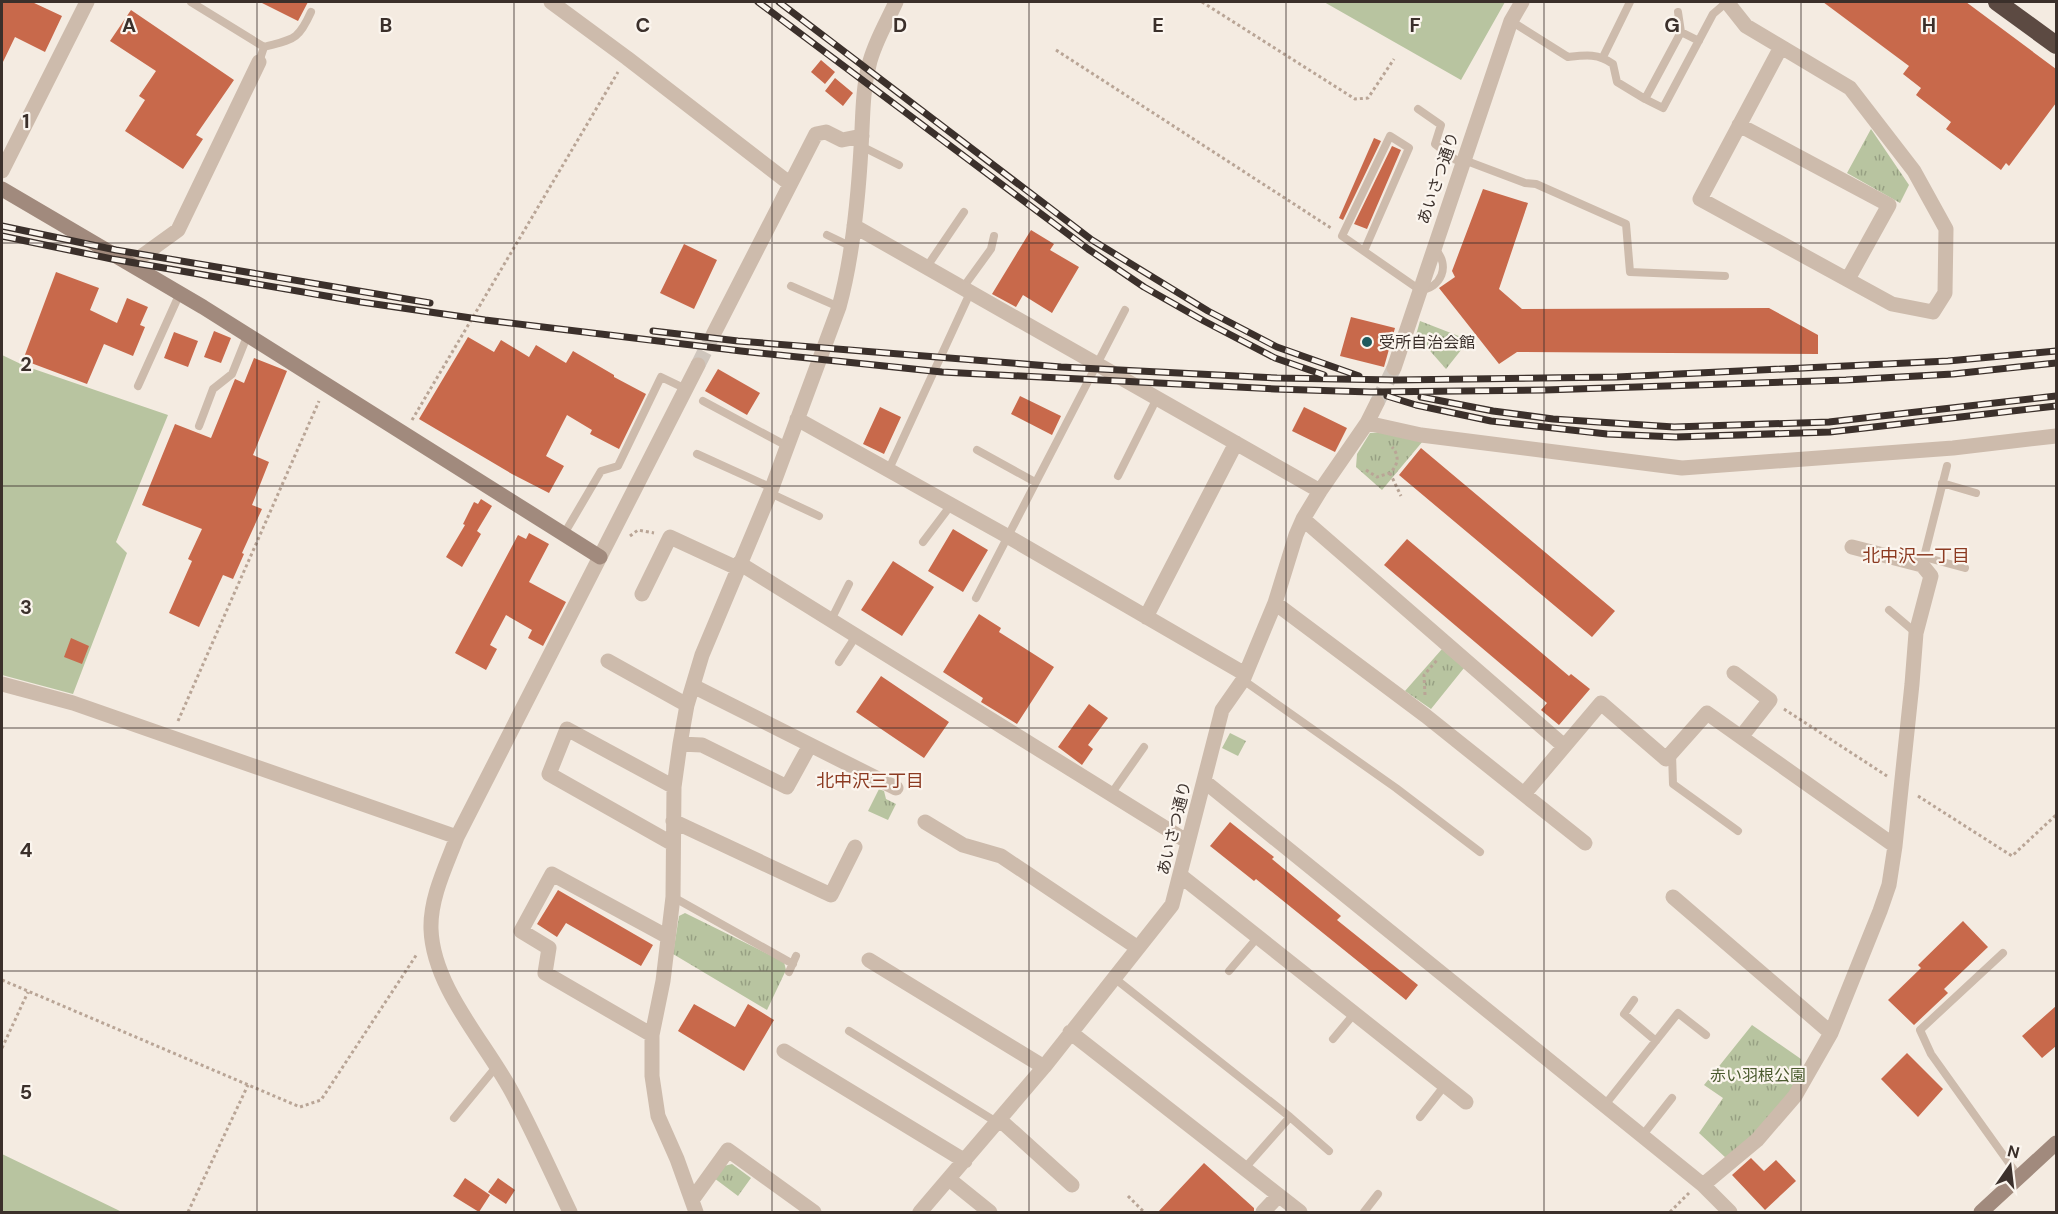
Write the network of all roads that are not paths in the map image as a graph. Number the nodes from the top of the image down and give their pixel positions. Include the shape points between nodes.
1 (87, 2) edge
2 (191, 2) edge
3 (551, 2) edge
4 (1522, 2) edge
5 (1630, 2) edge
6 (1727, 2) edge
7 (1997, 2) edge
8 (889, 5) edge
9 (311, 12) dead end
10 (1678, 12) dead end
11 (1511, 21) junction
12 (1682, 32) junction
13 (1699, 41) junction
14 (2056, 45) edge
15 (264, 47) junction
16 (1781, 47) junction
17 (1603, 57) junction
18 (259, 62) joint
19 (1645, 99) junction
20 (1418, 109) dead end
21 (1739, 125) junction
22 (861, 141) junction
23 (1464, 160) junction
24 (899, 165) dead end
25 (2, 171) edge
26 (789, 183) junction
27 (2, 189) edge
28 (964, 212) dead end
29 (854, 226) junction
30 (827, 235) dead end
31 (994, 236) dead end
32 (852, 247) junction
33 (1364, 251) junction
34 (131, 264) junction
35 (926, 268) junction
36 (1725, 276) dead end
37 (1848, 279) junction
38 (791, 286) dead end
39 (966, 291) junction
40 (1420, 291) junction
41 (180, 293) junction
42 (839, 308) junction
43 (1125, 310) dead end
44 (714, 333) tunnel mouth
45 (249, 334) junction
46 (1096, 364) junction
47 (698, 365) tunnel mouth
48 (1394, 368) tunnel mouth
49 (138, 386) dead end
50 (686, 389) junction
51 (1157, 398) junction
52 (703, 400) dead end
53 (1377, 403) tunnel mouth
54 (797, 419) junction
55 (1367, 423) junction
56 (199, 426) dead end
57 (2056, 436) edge
58 (1236, 443) junction
59 (787, 446) junction
60 (976, 450) dead end
61 (697, 454) dead end
62 (1947, 466) dead end
63 (889, 469) junction
64 (1118, 476) dead end
65 (1035, 482) junction
66 (1942, 483) junction
67 (771, 490) junction
68 (1320, 491) junction
69 (1976, 493) dead end
70 (951, 505) junction
71 (819, 516) dead end
72 (1304, 519) junction
73 (564, 534) junction
74 (1007, 536) junction
75 (923, 542) dead end
76 (1852, 547) dead end
77 (600, 557) junction
78 (1923, 561) junction
79 (738, 566) junction
80 (1965, 568) dead end
81 (849, 584) dead end
82 (642, 594) dead end
83 (976, 597) dead end
84 (1275, 603) junction
85 (1889, 610) dead end
86 (1146, 617) junction
87 (831, 620) junction
88 (1916, 633) junction
89 (856, 636) junction
90 (608, 661) dead end
91 (839, 662) dead end
92 (1734, 674) dead end
93 (1244, 677) junction
94 (2, 684) edge
95 (693, 686) junction
96 (687, 705) junction
97 (1741, 737) junction
98 (680, 744) junction
99 (810, 745) junction
100 (1564, 746) junction
101 (1144, 747) dead end
102 (1672, 752) junction
103 (1204, 781) junction
104 (674, 787) junction
105 (896, 788) dead end
106 (1111, 794) junction
107 (1524, 794) junction
108 (674, 821) junction
109 (925, 822) dead end
110 (1738, 831) dead end
111 (457, 837) junction
112 (1188, 842) junction
113 (1585, 843) dead end
114 (673, 844) junction
115 (1895, 846) junction
116 (855, 847) dead end
117 (1480, 852) dead end
118 (1180, 876) junction
119 (673, 897) junction
120 (1673, 897) dead end
121 (668, 937) junction
122 (1257, 938) junction
123 (1138, 948) junction
124 (2003, 953) dead end
125 (869, 960) dead end
126 (1229, 971) dead end
127 (789, 972) dead end
128 (1113, 977) junction
129 (1634, 1000) dead end
130 (1354, 1014) junction
131 (849, 1031) dead end
132 (1070, 1032) junction
133 (1831, 1033) junction
134 (652, 1035) junction
135 (1706, 1035) dead end
136 (1333, 1040) dead end
137 (1656, 1041) junction
138 (784, 1051) dead end
139 (496, 1067) junction
140 (1044, 1067) junction
141 (1445, 1085) junction
142 (1672, 1098) dead end
143 (1466, 1102) dead end
144 (1604, 1106) junction
145 (1290, 1117) junction
146 (1420, 1117) dead end
147 (454, 1118) dead end
148 (999, 1122) junction
149 (1642, 1136) junction
150 (2056, 1143) edge
151 (1329, 1151) dead end
152 (965, 1161) junction
153 (1244, 1169) junction
154 (2019, 1178) junction
155 (949, 1179) junction
156 (1072, 1185) dead end
157 (1703, 1185) junction
158 (1378, 1194) dead end
159 (1278, 1196) junction
160 (694, 1206) edge
161 (570, 1212) edge
162 (814, 1212) edge
163 (920, 1212) edge
164 (990, 1212) edge
165 (1263, 1212) edge
166 (1300, 1212) edge
167 (1364, 1212) edge
168 (1730, 1212) edge
169 (1981, 1212) edge

1 - 25 street
2 - 15 lane
3 - 26 street
4 - 11 street, あいさつ通り
5 - 17 lane
6 - 13 lane via 1713,14
6 - 16 street via 1746,26
7 - 14 highway
8 - 22 street via 868,68
9 - 15 lane via 299,34
10 - 12 lane
11 - 17 lane via 1568,57
11 - 23 street, あいさつ通り
12 - 13 lane
12 - 19 lane
13 - 19 lane via 1663,108
15 - 18 lane
16 - 21 street
16 - 37 street via 1850,88 1914,171 1946,229 1945,293 1934,312 1892,304
17 - 19 lane via 1613,64 1617,82
18 - 34 street via 178,230
20 - 23 lane via 1441,125 1435,144
21 - 37 street via 1700,199
21 - 37 street via 1888,205
22 - 24 lane
22 - 26 street via 842,141 826,132 816,134
22 - 29 street
23 - 36 lane via 1536,184 1626,224 1630,272
23 - 40 street, あいさつ通り
26 - 44 street
27 - 34 street
28 - 35 lane
29 - 32 street
29 - 35 street
30 - 32 lane
31 - 39 lane via 991,249
32 - 42 street
33 - 33 lane via 1342,236 1390,136 1408,148
33 - 40 lane
34 - 41 street
35 - 39 street
38 - 42 lane
39 - 46 street
39 - 63 lane
40 - 48 street, あいさつ通り
41 - 45 street
41 - 49 lane
42 - 54 street
43 - 46 lane
45 - 56 lane via 232,374 213,389
45 - 73 street
46 - 51 street
46 - 65 lane
47 - 50 street
50 - 73 lane via 661,377 618,466 601,471
50 - 77 street
51 - 58 street
51 - 64 lane
52 - 59 lane
53 - 55 street, あいさつ通り
54 - 59 street
54 - 63 street
55 - 57 street via 1421,435 1682,468 1953,448
55 - 68 street, あいさつ通り
58 - 68 street
58 - 86 street
59 - 67 street
60 - 65 lane
61 - 67 lane
62 - 66 lane
63 - 70 street
65 - 74 lane
66 - 69 lane
66 - 78 lane
67 - 71 lane
67 - 79 street
68 - 72 street, あいさつ通り
70 - 74 street
70 - 75 lane
72 - 84 street, あいさつ通り
72 - 100 street
73 - 77 street
74 - 83 lane
74 - 86 street
76 - 78 street
77 - 111 street
78 - 80 lane
78 - 88 street via 1931,576
79 - 82 street via 670,537
79 - 87 street
79 - 95 street
81 - 87 lane
84 - 93 street, あいさつ通り
84 - 107 street
85 - 88 lane
86 - 93 street
87 - 89 street
88 - 115 street
89 - 91 lane
89 - 106 street
90 - 96 street
92 - 97 street via 1770,700
93 - 103 street, あいさつ通り via 1222,710
93 - 117 lane
94 - 111 street via 73,703
95 - 96 street
95 - 99 street
96 - 98 street
97 - 102 street via 1707,713
97 - 115 street
98 - 99 street via 702,745 787,788
98 - 104 street
99 - 105 street
100 - 102 street via 1601,703 1666,759
100 - 107 street
101 - 106 lane
102 - 110 lane via 1672,784
103 - 112 street, あいさつ通り
103 - 144 street
104 - 108 street
104 - 114 street via 567,729 549,774
106 - 112 street
107 - 113 street
108 - 114 street
108 - 116 street via 831,895
109 - 123 street via 963,845 1001,856
111 - 139 street via 433,909 432,947 460,1011
112 - 118 street, あいさつ通り
114 - 119 street
115 - 133 street via 1889,885
118 - 122 street
118 - 123 street, あいさつ通り via 1172,905
119 - 121 street
119 - 127 lane via 795,960
120 - 133 street
121 - 134 street
121 - 134 street via 552,874 521,931 549,948 544,973
122 - 126 lane
122 - 130 street
123 - 128 street, あいさつ通り
124 - 154 lane via 1920,1030 1931,1054
125 - 140 street
128 - 132 street, あいさつ通り
128 - 145 lane
129 - 137 lane via 1624,1014
130 - 136 lane
130 - 141 street
131 - 148 lane
132 - 140 street, あいさつ通り
132 - 153 street
133 - 157 street via 1795,1096 1757,1140
134 - 160 street via 652,1076 658,1116
135 - 137 lane via 1678,1014
137 - 144 lane
138 - 152 street
139 - 147 lane
139 - 161 street
140 - 148 street, あいさつ通り
141 - 143 street
141 - 146 lane
142 - 149 lane
144 - 149 street
145 - 151 lane
145 - 153 lane
148 - 152 street, あいさつ通り
148 - 156 street
149 - 157 street
150 - 154 street
152 - 155 street, あいさつ通り
153 - 159 street
154 - 169 street
155 - 163 street, あいさつ通り
155 - 164 street
157 - 168 street
158 - 167 lane
159 - 165 street
159 - 166 street
160 - 162 street via 728,1150

